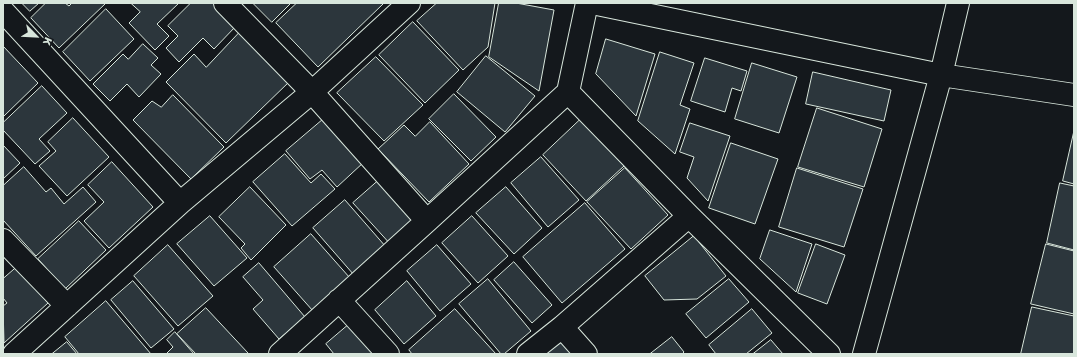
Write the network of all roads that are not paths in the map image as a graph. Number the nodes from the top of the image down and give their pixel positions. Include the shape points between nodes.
1 (225, 3) edge
2 (409, 3) edge
3 (587, 3) edge
4 (592, 3) edge
5 (958, 3) edge
6 (3, 10) edge
7 (941, 75) junction
8 (312, 92) junction
9 (568, 92) junction
10 (1074, 95) edge
11 (180, 204) junction
12 (689, 216) junction
13 (427, 221) junction
14 (3, 240) edge
15 (339, 300) junction
16 (67, 306) junction
17 (562, 327) junction
18 (14, 354) edge
19 (280, 354) edge
20 (388, 354) edge
21 (528, 354) edge
22 (586, 354) edge
23 (829, 354) edge
24 (864, 354) edge

1 - 8 street
2 - 8 street
3 - 9 street
4 - 7 street
5 - 7 street
6 - 11 street
7 - 10 street
7 - 24 street
8 - 11 street
8 - 13 street
9 - 12 street
9 - 13 street
11 - 16 street
12 - 17 street
12 - 23 street
13 - 15 street
14 - 16 street
15 - 19 street
15 - 20 street
16 - 18 street
17 - 21 street
17 - 22 street

